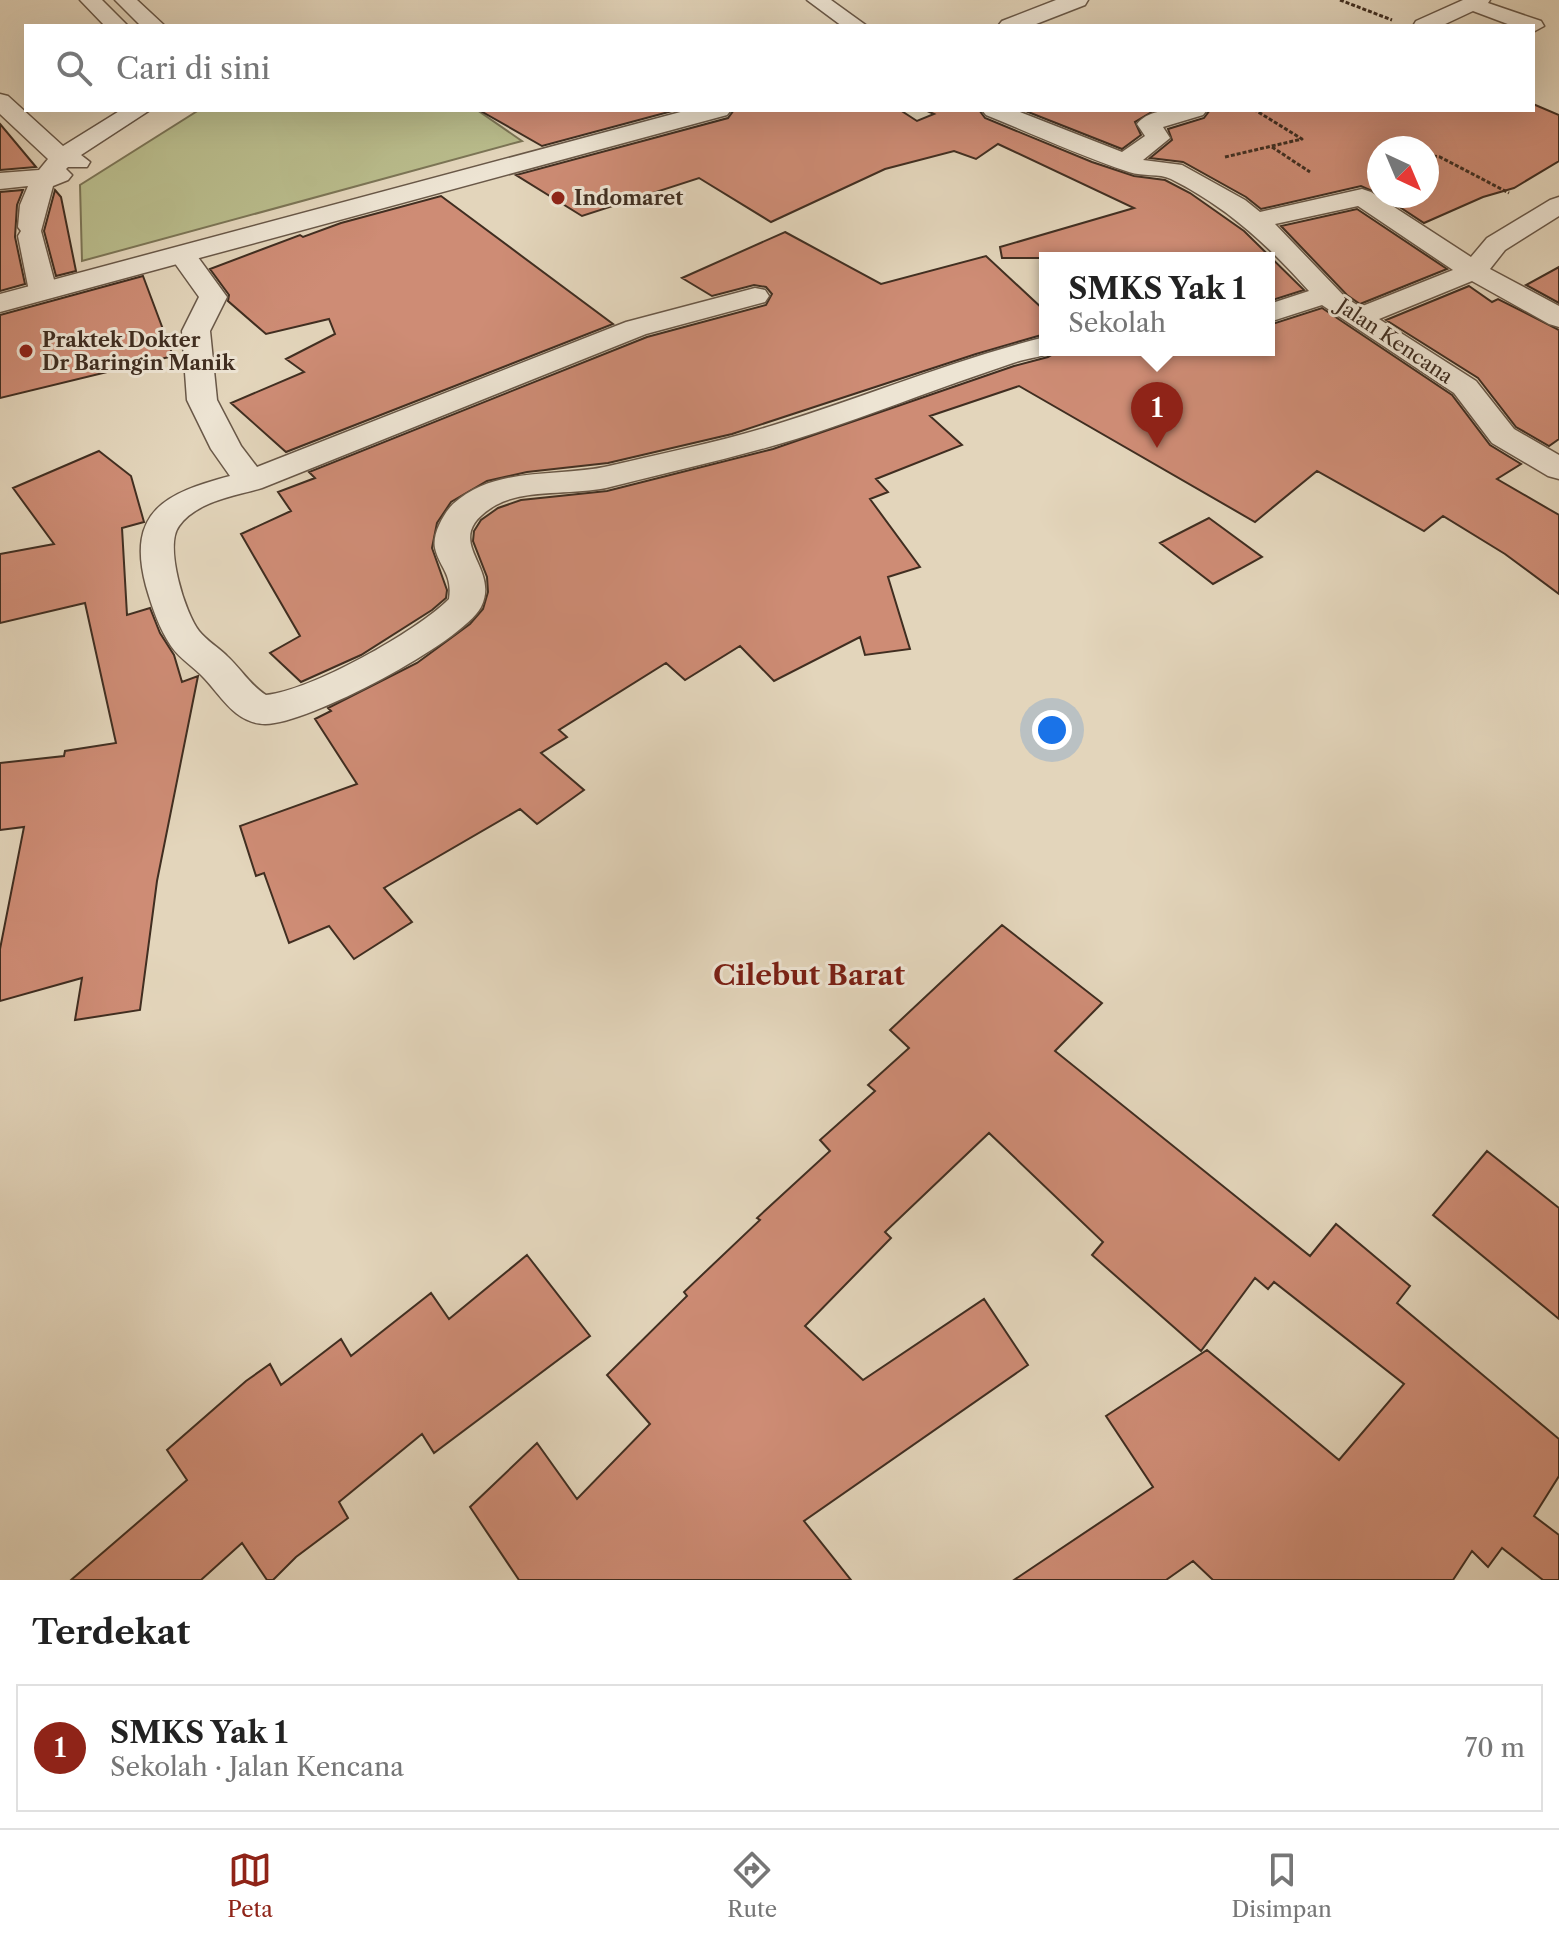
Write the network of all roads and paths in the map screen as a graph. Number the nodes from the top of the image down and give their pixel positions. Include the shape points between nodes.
1 (90, 0) edge
2 (125, 0) edge
3 (817, 0) edge
4 (1077, 0) edge
5 (1340, 0) edge
6 (1476, 2) edge
7 (1394, 21) dead end
8 (115, 24) edge
9 (152, 24) edge
10 (853, 24) edge
11 (1015, 24) edge
12 (1428, 24) edge
13 (1528, 24) edge
14 (1535, 27) edge
15 (1559, 36) edge
16 (0, 101) edge
17 (148, 112) edge
18 (711, 112) edge
19 (999, 112) edge
20 (1188, 112) edge
21 (1258, 112) edge
22 (1271, 146) dead end
23 (1439, 157) edge
24 (1124, 162) junction
25 (57, 171) junction
26 (0, 181) edge
27 (1551, 208) edge
28 (1258, 220) junction
29 (182, 255) junction
30 (1474, 271) junction
31 (43, 291) junction
32 (1328, 294) junction
33 (755, 296) dead end
34 (0, 303) edge
35 (1275, 311) edge
36 (1357, 318) junction
37 (1559, 318) edge
38 (1039, 348) edge
39 (1551, 455) edge
40 (251, 481) junction

1 - 8 street
2 - 9 street
3 - 10 street
4 - 11 street
5 - 7 path
6 - 12 street
6 - 13 street
14 - 15 street
16 - 25 street
17 - 25 street
18 - 29 street
19 - 24 street, Jalan Kencana
20 - 24 street via 1149,124 1158,138
21 - 22 path via 1302,139
23 - 27 path
24 - 28 street, Jalan Kencana via 1173,170
25 - 26 street
25 - 31 street via 33,200 31,232
27 - 30 street via 1496,244
28 - 30 street via 1362,197
28 - 32 street, Jalan Kencana
29 - 31 street
29 - 40 street via 213,297 196,331 202,400
30 - 36 street
30 - 37 street
31 - 34 street
32 - 35 street
32 - 36 street, Jalan Kencana
33 - 40 street via 636,328
36 - 39 street, Jalan Kencana via 1465,387 1491,424
38 - 40 street via 705,454 581,483 508,487 485,497 463,513 453,532 452,548 463,563 468,594 464,606 367,669 276,711 247,703 183,636 158,563 157,537 167,518 217,490

